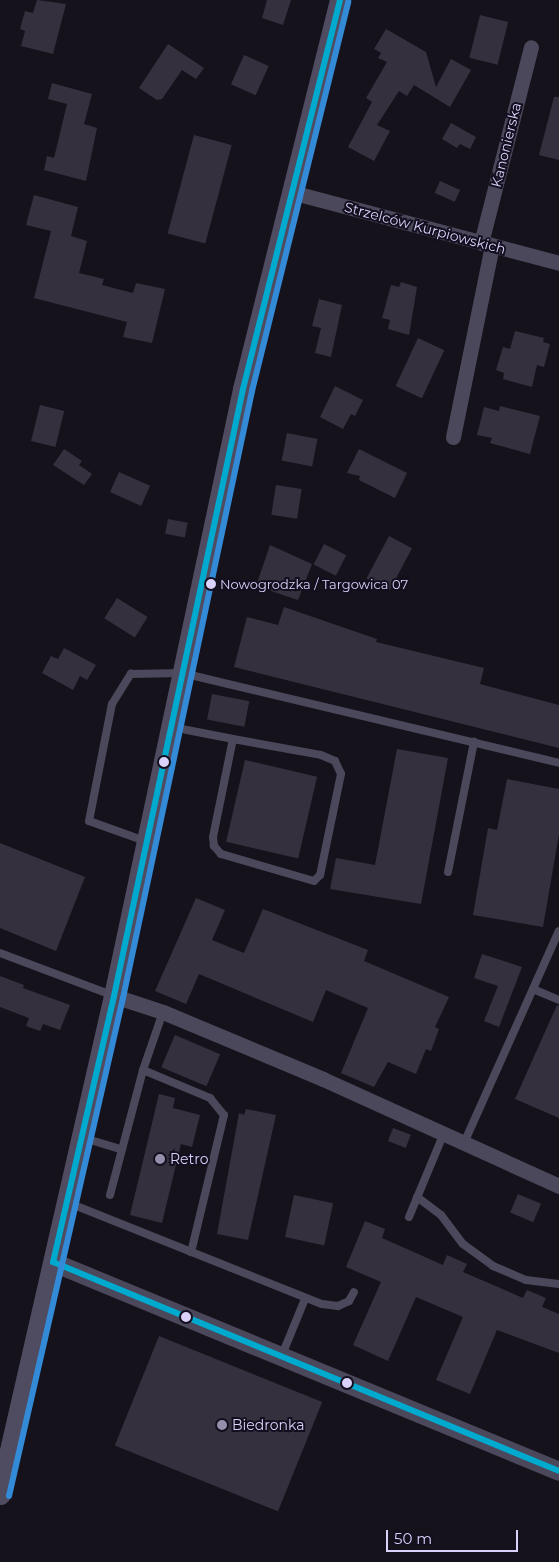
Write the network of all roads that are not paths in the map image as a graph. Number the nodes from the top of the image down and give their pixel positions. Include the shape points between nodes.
1 (340, 0) edge
2 (532, 47) dead end
3 (291, 192) junction
4 (487, 244) junction
5 (559, 264) edge
6 (453, 437) dead end
7 (182, 673) junction
8 (171, 727) junction
9 (233, 739) junction
10 (474, 742) junction
11 (559, 763) edge
12 (147, 841) junction
13 (448, 872) dead end
14 (559, 931) edge
15 (0, 953) edge
16 (533, 989) junction
17 (114, 996) junction
18 (559, 1000) edge
19 (163, 1012) junction
20 (143, 1070) junction
21 (444, 1133) junction
22 (82, 1137) junction
23 (464, 1143) junction
24 (121, 1149) junction
25 (559, 1186) edge
26 (110, 1195) dead end
27 (417, 1197) junction
28 (67, 1203) junction
29 (409, 1217) dead end
30 (192, 1252) junction
31 (53, 1262) junction
32 (559, 1284) edge
33 (354, 1292) dead end
34 (305, 1299) junction
35 (282, 1355) junction
36 (559, 1471) edge
37 (0, 1494) edge

1 - 3 main road
2 - 4 street, Kanonierska
3 - 4 street, Strzelców Kurpiowskich
3 - 7 main road via 243,389
4 - 5 street, Strzelców Kurpiowskich
4 - 6 street, Kanonierska
7 - 8 main road
7 - 10 lane
7 - 12 lane via 131,674 112,704 88,821
8 - 9 lane
8 - 12 main road
9 - 9 lane via 321,755 335,761 340,774 320,875 314,880 221,854 214,846 213,837
10 - 11 lane
10 - 13 lane
12 - 17 main road
14 - 16 lane
15 - 17 lane
16 - 18 lane
16 - 23 lane
17 - 19 street
17 - 22 main road
19 - 20 lane
19 - 21 street
20 - 24 lane
20 - 30 lane via 210,1098 224,1115
21 - 23 street
21 - 27 lane
22 - 24 lane
22 - 28 main road
23 - 25 street
24 - 26 lane
27 - 29 lane
27 - 32 lane via 441,1214 463,1244 493,1266 526,1280
28 - 30 lane
28 - 31 main road
30 - 34 lane
31 - 35 street
31 - 37 main road
33 - 34 lane via 349,1301 338,1306
34 - 35 lane
35 - 36 street

